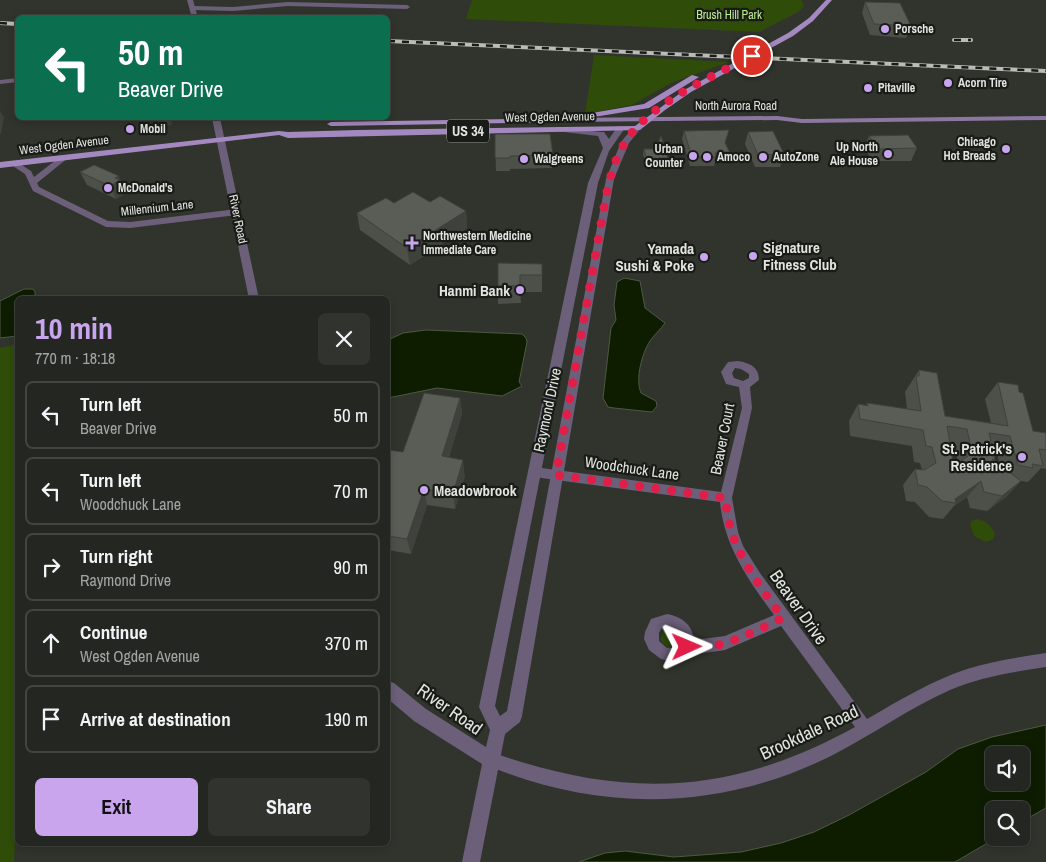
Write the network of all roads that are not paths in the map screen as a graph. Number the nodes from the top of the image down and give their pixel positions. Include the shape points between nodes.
1 (190, 0) edge
2 (829, 0) edge
3 (407, 7) dead end
4 (193, 8) junction
5 (194, 15) edge
6 (742, 61) junction
7 (15, 80) edge
8 (0, 82) edge
9 (646, 106) junction
10 (1046, 118) edge
11 (646, 119) junction
12 (216, 120) edge
13 (563, 120) junction
14 (630, 120) junction
15 (491, 121) joint
16 (802, 121) junction
17 (621, 128) junction
18 (637, 128) junction
19 (556, 129) junction
20 (279, 133) junction
21 (221, 140) junction
22 (608, 147) junction
23 (64, 158) junction
24 (14, 164) junction
25 (0, 165) edge
26 (32, 183) junction
27 (237, 212) junction
28 (253, 296) edge
29 (744, 385) dead end
30 (534, 472) junction
31 (556, 475) junction
32 (726, 498) junction
33 (783, 618) junction
34 (687, 647) dead end
35 (1046, 660) edge
36 (390, 691) edge
37 (865, 728) junction
38 (498, 729) junction
39 (491, 760) junction
40 (471, 862) edge

1 - 4 street
2 - 6 main road, West Ogden Avenue via 804,25
3 - 4 street via 288,4
4 - 5 street
6 - 9 main road, West Ogden Avenue via 709,70
6 - 11 main road, West Ogden Avenue via 685,92
7 - 8 street
9 - 13 main road, West Ogden Avenue
9 - 14 main road, Raymond Drive
10 - 16 main road, North Aurora Road
11 - 14 main road, North Aurora Road
11 - 16 main road, North Aurora Road via 777,118
11 - 18 main road, West Ogden Avenue
12 - 21 street, River Road
13 - 14 main road, North Aurora Road
13 - 15 main road, North Aurora Road
14 - 17 main road, Raymond Drive
15 - 20 main road, West Ogden Avenue / US 34 via 338,124 287,128
16 - 18 main road, North Aurora Road via 786,126
17 - 18 main road, West Ogden Avenue / US 34
17 - 19 main road, West Ogden Avenue / US 34
17 - 22 street, Raymond Drive
18 - 31 street, Raymond Drive via 625,142 610,179
19 - 20 main road, West Ogden Avenue / US 34
19 - 22 street via 601,134
20 - 21 main road, West Ogden Avenue / US 34
21 - 23 main road, West Ogden Avenue / US 34
21 - 27 street, River Road
22 - 30 street, Raymond Drive via 593,182
23 - 24 main road, West Ogden Avenue / US 34
23 - 26 street
24 - 25 main road, West Ogden Avenue / US 34
24 - 26 street, Millennium Lane via 28,173
26 - 27 street, Millennium Lane via 47,195 112,225
27 - 28 street, River Road
29 - 32 street, Beaver Court via 746,408
30 - 31 street, Woodchuck Lane
30 - 38 street, Raymond Drive via 487,707
31 - 32 street, Woodchuck Lane
31 - 38 street, Raymond Drive via 514,716
32 - 33 street, Beaver Drive via 728,523 740,552
33 - 34 street via 720,645
33 - 37 street, Beaver Drive
35 - 37 street, Brookdale Road via 968,676 934,690
36 - 39 street, River Road via 420,715
37 - 39 street, Brookdale Road via 826,750 775,772 738,783 685,790 605,788 536,775
38 - 39 street
39 - 40 street

